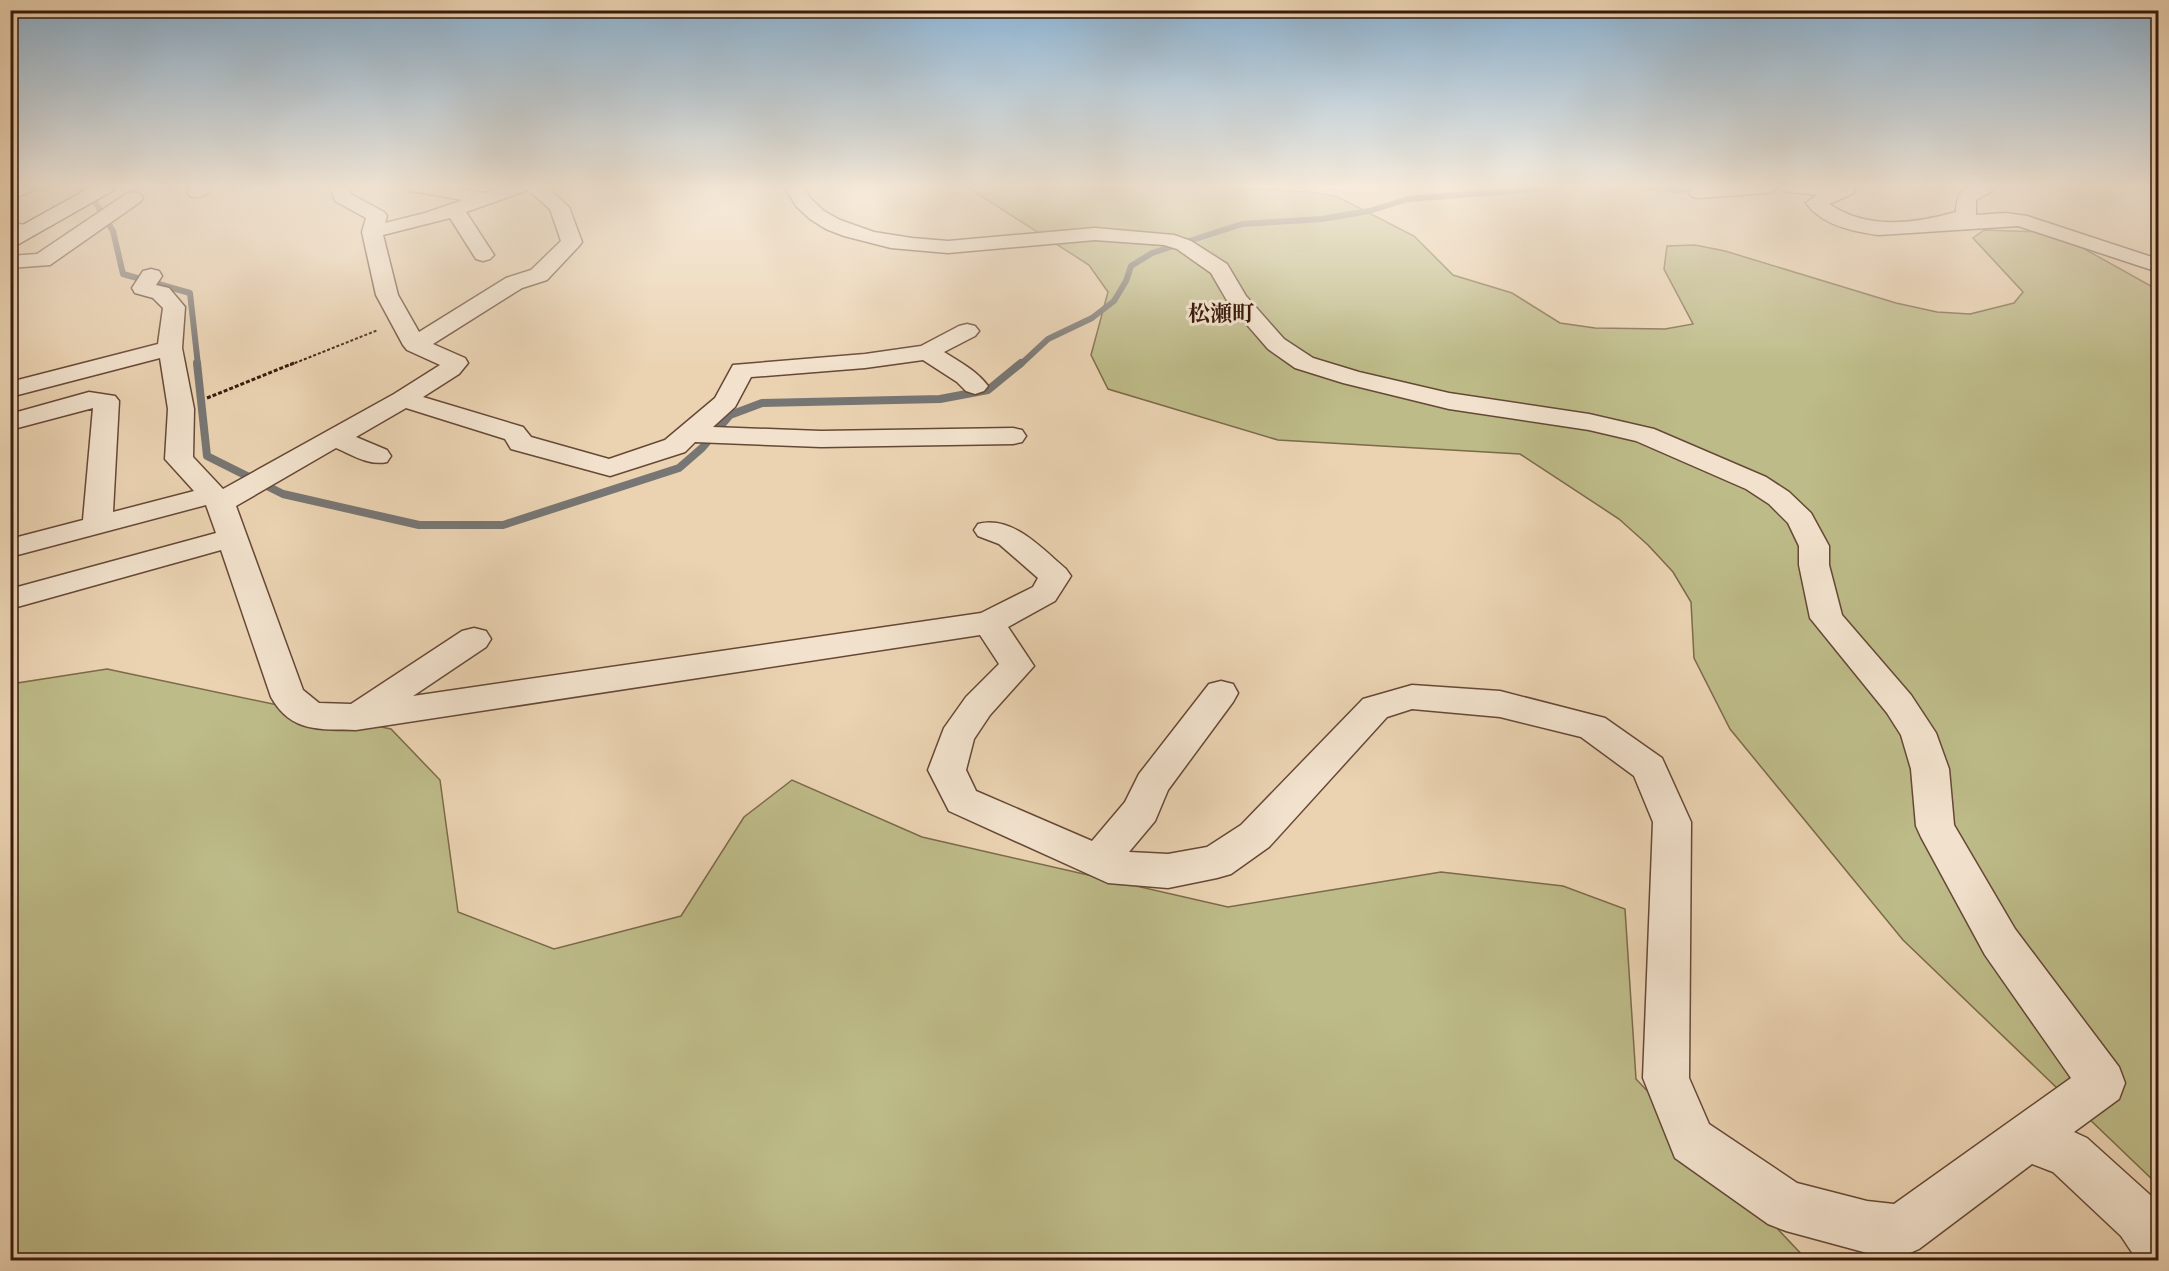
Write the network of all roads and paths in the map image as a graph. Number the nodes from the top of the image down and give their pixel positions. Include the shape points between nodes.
1 (62, 246) edge
2 (376, 246) edge
3 (478, 246) edge
4 (568, 246) edge
5 (932, 246) edge
6 (956, 246) edge
7 (1186, 246) edge
8 (2099, 246) edge
9 (483, 255) dead end
10 (10, 262) edge
11 (2158, 266) edge
12 (178, 276) dead end
13 (401, 321) junction
14 (967, 331) dead end
15 (415, 345) junction
16 (170, 348) junction
17 (927, 352) junction
18 (975, 386) dead end
19 (20, 387) edge
20 (403, 399) junction
21 (181, 409) junction
22 (39, 414) junction
23 (10, 422) edge
24 (689, 434) junction
25 (1013, 436) dead end
26 (335, 438) junction
27 (377, 456) dead end
28 (217, 499) junction
29 (97, 526) junction
30 (990, 530) dead end
31 (232, 538) junction
32 (10, 548) edge
33 (10, 599) edge
34 (989, 623) junction
35 (474, 639) dead end
36 (1221, 693) dead end
37 (356, 717) junction
38 (1098, 862) junction
39 (2026, 1137) junction
40 (2158, 1246) edge

1 - 10 street via 42,260
2 - 13 street via 387,295
3 - 9 street
4 - 15 street via 539,275 514,283
5 - 6 street
7 - 39 street via 1219,269 1237,299 1276,344 1304,363 1449,401 1589,422 1645,435 1755,483 1801,519 1814,546 1814,565 1826,618 1899,704 1918,733 1930,769 1935,826 2000,942 2102,1083
8 - 11 street
12 - 16 street via 149,278 143,288 161,293 174,307
13 - 15 street
13 - 21 path
14 - 17 street
15 - 20 street via 456,363
16 - 19 street
16 - 21 street
17 - 18 street
17 - 24 street via 742,370 726,402
19 - 22 street
20 - 24 street via 514,433 521,443 610,468 675,446
20 - 26 street
21 - 28 street via 179,459
22 - 23 street
22 - 29 street via 89,400 106,401
24 - 25 street via 821,439
26 - 27 street
26 - 28 street
28 - 29 street
28 - 31 street
29 - 32 street
30 - 34 street via 1010,538 1055,576 1044,594
31 - 33 street
31 - 37 street via 288,697 311,716
34 - 37 street
34 - 38 street via 1017,666 978,706 957,737 947,770 962,801
35 - 37 street
36 - 38 street via 1152,784 1141,810
38 - 39 street via 1108,867 1168,870 1218,862 1255,836 1376,708 1412,697 1500,704 1592,727 1649,768 1672,822 1666,1078 1692,1141 1786,1206 1867,1227 1901,1231
39 - 40 street via 2070,1155 2139,1218

